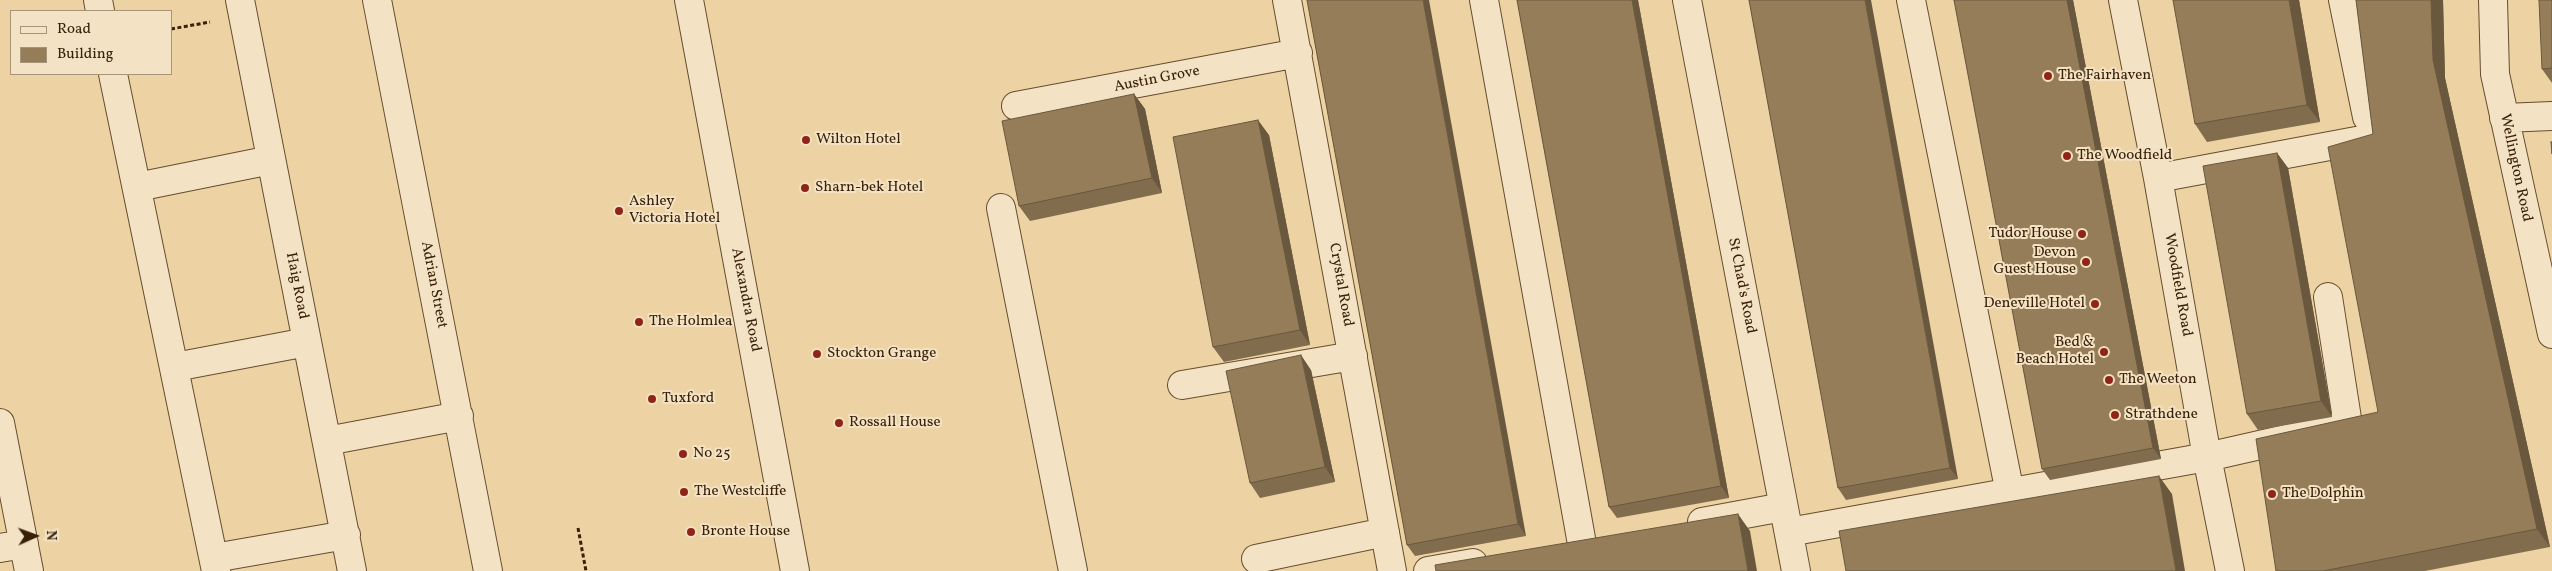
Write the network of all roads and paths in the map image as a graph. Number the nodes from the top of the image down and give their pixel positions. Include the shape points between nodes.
1 (377, 0) edge
2 (689, 0) edge
3 (1287, 0) edge
4 (1484, 0) edge
5 (1687, 0) edge
6 (1911, 0) edge
7 (2123, 0) edge
8 (2343, 0) edge
9 (2493, 0) edge
10 (241, 8) edge
11 (172, 29) edge
12 (1298, 54) junction
13 (113, 75) edge
14 (1016, 106) dead end
15 (2552, 116) edge
16 (2504, 118) junction
17 (271, 160) junction
18 (2158, 178) junction
19 (137, 188) junction
20 (1001, 208) dead end
21 (2328, 297) dead end
22 (2552, 334) edge
23 (307, 342) junction
24 (1353, 356) junction
25 (175, 367) junction
26 (1182, 385) dead end
27 (458, 416) junction
28 (0, 424) edge
29 (327, 441) junction
30 (2207, 457) junction
31 (2010, 493) junction
32 (1786, 519) junction
33 (1676, 527) edge
34 (578, 528) dead end
35 (1385, 532) junction
36 (346, 535) junction
37 (1610, 539) edge
38 (1582, 544) junction
39 (12, 546) edge
40 (1554, 549) edge
41 (1256, 559) dead end
42 (1499, 559) edge
43 (215, 565) edge
44 (29, 571) edge
45 (352, 571) edge
46 (488, 571) edge
47 (586, 571) edge
48 (795, 571) edge
49 (1073, 571) edge
50 (1392, 571) edge
51 (1428, 571) edge
52 (1796, 571) edge
53 (2230, 571) edge

1 - 27 street, Adrian Street
2 - 48 street, Alexandra Road
3 - 12 street, Crystal Road
4 - 38 street
5 - 32 street, St Chad's Road
6 - 31 street
7 - 18 street, Woodfield Road
8 - 18 street via 2369,128
9 - 16 street, Wellington Road via 2495,74
10 - 11 path
10 - 17 street, Haig Road
12 - 14 street, Austin Grove
12 - 24 street, Crystal Road
13 - 19 street
15 - 16 street
16 - 22 street, Wellington Road
17 - 19 street
17 - 23 street, Haig Road
18 - 30 street, Woodfield Road
19 - 25 street
20 - 49 street
21 - 30 street via 2348,425
23 - 25 street
23 - 29 street, Haig Road
24 - 26 street
24 - 35 street, Crystal Road
25 - 43 street
27 - 29 street
27 - 46 street, Adrian Street
28 - 39 street
29 - 36 street, Haig Road
30 - 31 street
30 - 53 street, Woodfield Road
31 - 32 street
32 - 33 street
32 - 52 street, St Chad's Road
34 - 47 path
35 - 41 street
35 - 50 street, Crystal Road
36 - 43 street
36 - 45 street, Haig Road
37 - 38 street
38 - 40 street
39 - 44 street
42 - 51 street

